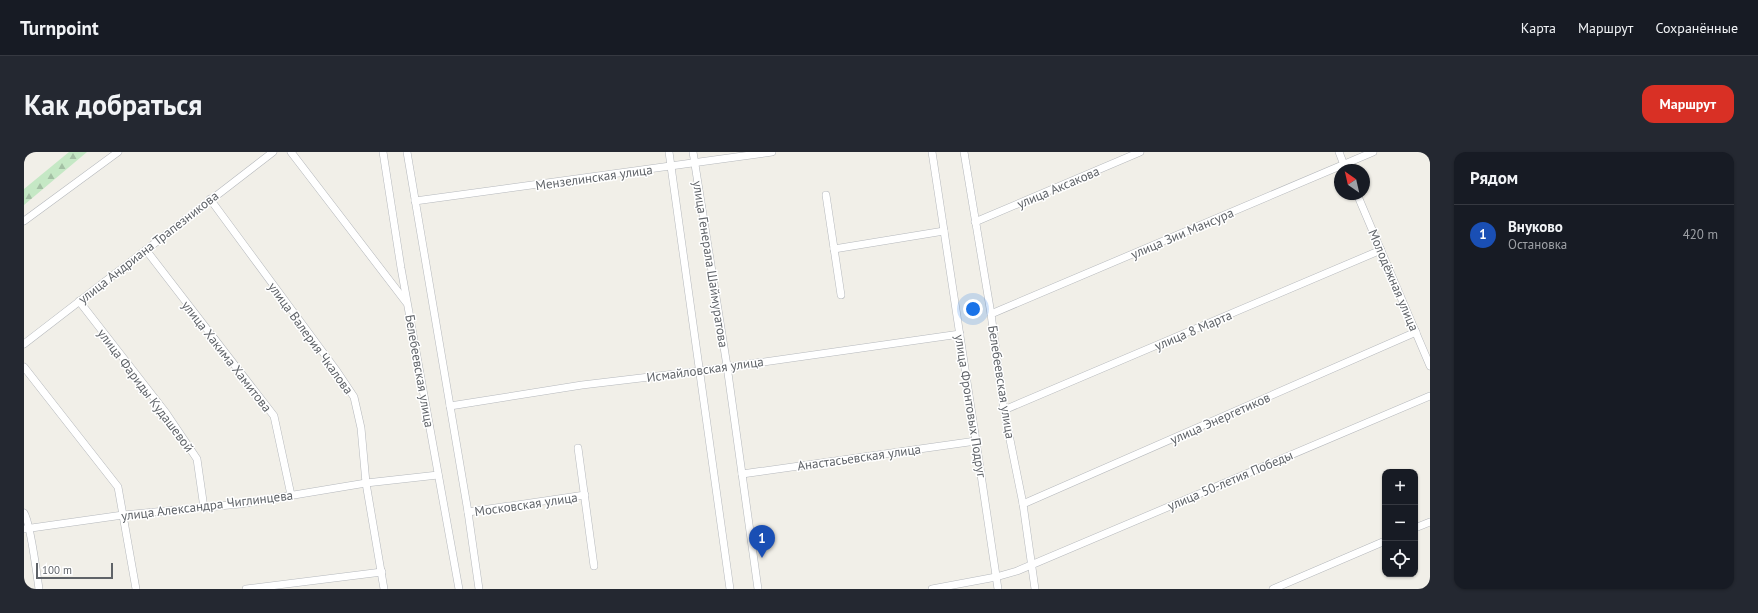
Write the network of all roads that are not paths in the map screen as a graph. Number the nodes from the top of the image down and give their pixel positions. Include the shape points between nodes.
1 (118, 152) edge
2 (273, 152) edge
3 (291, 152) edge
4 (382, 152) edge
5 (407, 152) edge
6 (669, 152) edge
7 (693, 152) edge
8 (772, 152) edge
9 (932, 152) edge
10 (964, 152) edge
11 (1140, 152) edge
12 (1339, 152) edge
13 (1373, 152) edge
14 (695, 163) junction
15 (1344, 164) edge
16 (1351, 164) edge
17 (671, 167) junction
18 (1334, 172) edge
19 (826, 195) dead end
20 (210, 199) junction
21 (1360, 200) edge
22 (415, 201) junction
23 (24, 221) edge
24 (975, 222) junction
25 (944, 231) junction
26 (834, 249) junction
27 (146, 250) junction
28 (1381, 250) junction
29 (841, 295) dead end
30 (79, 301) junction
31 (408, 304) junction
32 (991, 314) junction
33 (1416, 332) junction
34 (960, 334) junction
35 (24, 344) edge
36 (727, 366) junction
37 (1430, 366) edge
38 (24, 367) edge
39 (700, 371) junction
40 (1430, 396) edge
41 (450, 406) junction
42 (1004, 410) junction
43 (976, 441) junction
44 (578, 448) dead end
45 (742, 474) junction
46 (438, 475) junction
47 (366, 483) junction
48 (290, 495) junction
49 (585, 495) junction
50 (1023, 504) junction
51 (204, 508) junction
52 (468, 512) junction
53 (24, 513) edge
54 (123, 515) junction
55 (1430, 522) edge
56 (1418, 527) edge
57 (26, 528) edge
58 (1382, 542) edge
59 (1030, 565) junction
60 (594, 566) dead end
61 (382, 572) junction
62 (996, 577) junction
63 (39, 589) edge
64 (136, 589) edge
65 (246, 589) edge
66 (384, 589) edge
67 (459, 589) edge
68 (479, 589) edge
69 (730, 589) edge
70 (758, 589) edge
71 (932, 589) edge
72 (998, 589) edge
73 (1035, 589) edge
74 (1273, 589) edge

1 - 23 street
2 - 20 street, улица Андриана Трапезникова
3 - 31 street
4 - 31 street, Белебеевская улица
5 - 22 street, Белебеевская улица
6 - 17 street
7 - 14 street, улица Генерала Шаймуратова
8 - 14 street, Мензелинская улица
9 - 25 street, улица Фронтовых Подруг
10 - 24 street, Белебеевская улица
11 - 24 street, улица Аксакова
12 - 15 street
13 - 16 street, улица Зии Мансура
14 - 17 street, Мензелинская улица
14 - 36 street, улица Генерала Шаймуратова
17 - 22 street, Мензелинская улица
17 - 39 street
18 - 32 street, улица Зии Мансура
19 - 26 street
20 - 27 street, улица Андриана Трапезникова
20 - 47 street, улица Валерия Чкалова via 354,397
21 - 28 street, Молодёжная улица
22 - 41 street, Белебеевская улица
24 - 32 street, Белебеевская улица
25 - 26 street
25 - 34 street, улица Фронтовых Подруг
26 - 29 street
27 - 30 street, улица Андриана Трапезникова
27 - 48 street, улица Хакима Хамитова via 274,416
28 - 33 street, Молодёжная улица
28 - 42 street, улица 8 Марта
30 - 35 street, улица Андриана Трапезникова
30 - 51 street, улица Фариды Кудашевой via 166,413 197,460
31 - 46 street, Белебеевская улица
32 - 42 street, Белебеевская улица
33 - 37 street, Молодёжная улица
33 - 50 street, улица Энергетиков
34 - 36 street, Исмайловская улица
34 - 43 street, улица Фронтовых Подруг
36 - 39 street, Исмайловская улица
36 - 45 street, улица Генерала Шаймуратова
38 - 54 street via 118,487
39 - 41 street, Исмайловская улица via 582,385
39 - 69 street
40 - 59 street, улица 50-летия Победы
41 - 52 street, Белебеевская улица
42 - 50 street, Белебеевская улица
43 - 45 street, Анастасьевская улица
43 - 62 street, улица Фронтовых Подруг
44 - 49 street
45 - 70 street, улица Генерала Шаймуратова
46 - 47 street, улица Александра Чиглинцева
46 - 67 street, Белебеевская улица
47 - 48 street, улица Александра Чиглинцева
47 - 61 street, улица Валерия Чкалова
48 - 51 street, улица Александра Чиглинцева
49 - 52 street, Московская улица
49 - 60 street
50 - 59 street, Белебеевская улица
51 - 54 street, улица Александра Чиглинцева
52 - 68 street, Белебеевская улица
53 - 57 street
54 - 57 street, улица Александра Чиглинцева
54 - 64 street
55 - 56 street
57 - 63 street
58 - 74 street
59 - 62 street, улица 50-летия Победы
59 - 73 street, Белебеевская улица
61 - 65 street
61 - 66 street, улица Валерия Чкалова
62 - 71 street, улица 50-летия Победы
62 - 72 street, улица Фронтовых Подруг

